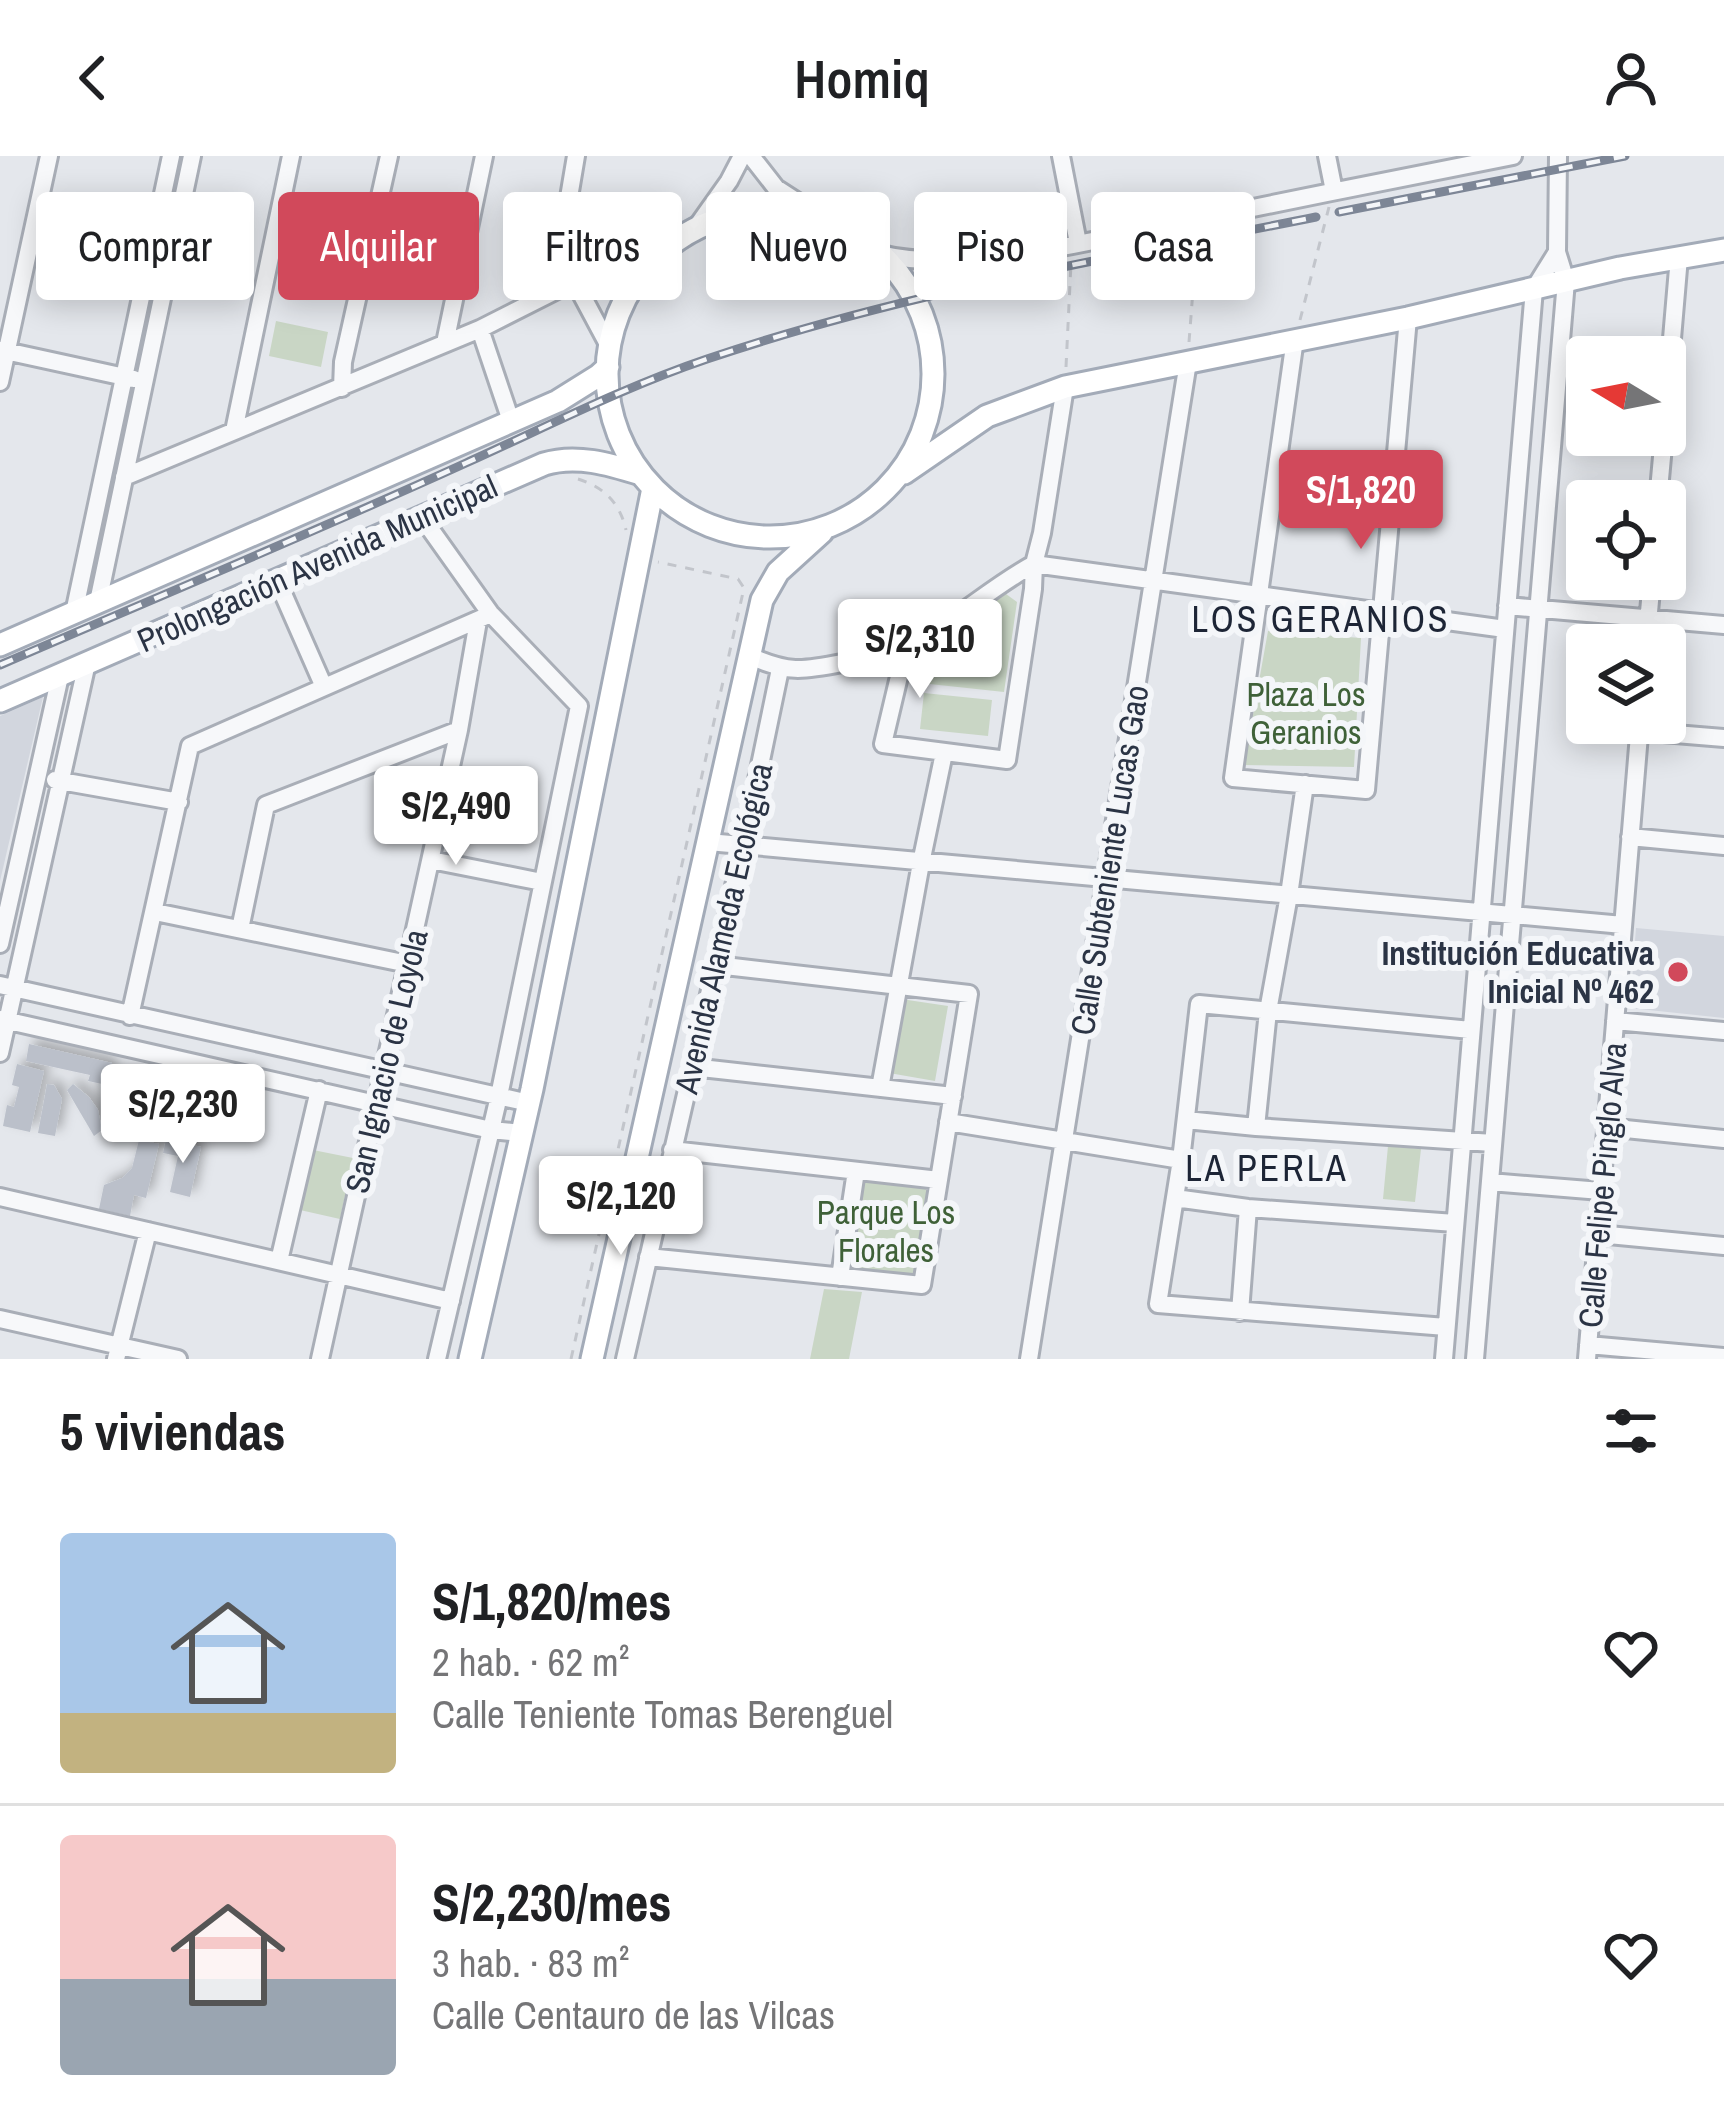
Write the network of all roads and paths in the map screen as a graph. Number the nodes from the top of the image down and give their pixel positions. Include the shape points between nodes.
1 (49, 156) edge
2 (171, 156) edge
3 (193, 156) edge
4 (291, 156) edge
5 (388, 156) edge
6 (484, 156) edge
7 (576, 156) edge
8 (742, 156) edge
9 (751, 156) edge
10 (1061, 156) edge
11 (1327, 156) edge
12 (1513, 156) edge
13 (1558, 156) edge
14 (1334, 191) junction
15 (185, 192) edge
16 (570, 192) edge
17 (782, 192) edge
18 (1255, 207) edge
19 (706, 224) edge
20 (695, 229) junction
21 (1091, 240) edge
22 (1078, 243) junction
23 (1724, 250) edge
24 (1557, 252) junction
25 (890, 256) edge
26 (1678, 257) junction
27 (890, 265) edge
28 (1565, 281) junction
29 (1534, 289) junction
30 (254, 294) edge
31 (262, 296) junction
32 (161, 300) edge
33 (537, 300) edge
34 (583, 300) edge
35 (1192, 300) edge
36 (1408, 318) junction
37 (481, 328) junction
38 (1672, 336) edge
39 (1295, 339) junction
40 (445, 343) junction
41 (4, 350) edge
42 (609, 357) junction
43 (1188, 362) junction
44 (123, 376) junction
45 (144, 381) junction
46 (0, 382) edge
47 (1065, 387) junction
48 (342, 388) junction
49 (511, 421) junction
50 (234, 431) junction
51 (124, 477) junction
52 (573, 478) dead end
53 (647, 481) junction
54 (890, 484) junction
55 (421, 516) junction
56 (828, 527) junction
57 (640, 558) junction
58 (1034, 565) junction
59 (277, 580) junction
60 (1153, 583) junction
61 (1258, 597) junction
62 (1650, 600) edge
63 (98, 602) junction
64 (1507, 606) junction
65 (1538, 609) junction
66 (74, 613) junction
67 (1382, 613) junction
68 (484, 617) junction
69 (1648, 618) junction
70 (1648, 624) edge
71 (1724, 625) edge
72 (1505, 629) junction
73 (0, 645) edge
74 (906, 646) junction
75 (750, 656) junction
76 (87, 663) junction
77 (780, 669) junction
78 (60, 676) junction
79 (324, 687) junction
80 (0, 701) edge
81 (579, 706) junction
82 (610, 709) junction
83 (459, 730) junction
84 (1686, 733) edge
85 (1724, 738) edge
86 (1638, 744) edge
87 (944, 752) junction
88 (38, 776) junction
89 (61, 781) junction
90 (1304, 784) junction
91 (178, 802) junction
92 (1630, 837) junction
93 (708, 842) junction
94 (1724, 846) edge
95 (743, 847) junction
96 (431, 860) junction
97 (921, 863) junction
98 (1106, 879) junction
99 (542, 882) junction
100 (1289, 895) junction
101 (155, 912) junction
102 (1481, 912) junction
103 (1512, 915) junction
104 (1623, 925) junction
105 (240, 929) junction
106 (0, 944) edge
107 (408, 964) junction
108 (716, 965) junction
109 (899, 986) junction
110 (7, 987) edge
111 (1268, 1011) junction
112 (130, 1016) junction
113 (4, 1020) edge
114 (1615, 1021) junction
115 (1471, 1030) junction
116 (1724, 1031) edge
117 (0, 1053) edge
118 (692, 1067) junction
119 (385, 1072) junction
120 (880, 1088) junction
121 (320, 1090) junction
122 (500, 1096) junction
123 (952, 1096) junction
124 (378, 1103) junction
125 (530, 1103) junction
126 (1186, 1120) junction
127 (948, 1122) junction
128 (1256, 1127) junction
129 (1606, 1127) junction
130 (491, 1130) junction
131 (522, 1133) junction
132 (1462, 1139) junction
133 (1724, 1139) edge
134 (1064, 1141) junction
135 (1493, 1143) junction
136 (672, 1150) junction
137 (1181, 1160) junction
138 (856, 1171) junction
139 (938, 1180) junction
140 (1490, 1182) junction
141 (1601, 1191) junction
142 (0, 1197) edge
143 (1175, 1198) junction
144 (1248, 1208) junction
145 (1455, 1223) junction
146 (148, 1231) junction
147 (1598, 1234) junction
148 (1724, 1246) edge
149 (648, 1257) junction
150 (279, 1261) junction
151 (338, 1275) junction
152 (840, 1277) junction
153 (451, 1300) junction
154 (1240, 1312) junction
155 (0, 1319) edge
156 (1447, 1327) junction
157 (118, 1352) edge
158 (1588, 1352) edge
159 (1724, 1357) edge
160 (178, 1359) edge
161 (320, 1359) edge
162 (437, 1359) edge
163 (470, 1359) edge
164 (571, 1359) edge
165 (592, 1359) edge
166 (625, 1359) edge
167 (1029, 1359) edge
168 (1444, 1359) edge
169 (1475, 1359) edge

1 - 41 street
2 - 44 street
3 - 15 street
4 - 31 street
5 - 48 street
6 - 40 street
7 - 16 street
8 - 20 street
9 - 17 street
10 - 22 street
11 - 14 street
12 - 14 street, Prolongación Avenida Municipal
13 - 24 street
14 - 18 street, Prolongación Avenida Municipal
14 - 39 path
19 - 20 main road, Prolongación Avenida Municipal
20 - 42 main road, Prolongación Avenida Municipal via 639,278 620,311
21 - 22 street, Prolongación Avenida Municipal
22 - 25 street, Prolongación Avenida Municipal via 945,261
22 - 47 path
23 - 26 main road, Prolongación Avenida Municipal
24 - 28 street
24 - 29 street
26 - 28 main road, Prolongación Avenida Municipal
26 - 38 street
27 - 54 main road, Prolongación Avenida Municipal via 919,307 932,362 927,418
28 - 29 main road, Prolongación Avenida Municipal
28 - 65 street
29 - 36 main road, Prolongación Avenida Municipal
29 - 64 street
30 - 31 path
31 - 50 street
32 - 45 street
33 - 37 street
34 - 42 street
35 - 43 path
36 - 39 main road, Prolongación Avenida Municipal
36 - 67 street
37 - 40 street
37 - 49 street
39 - 43 main road, Prolongación Avenida Municipal
39 - 61 street
40 - 48 street
41 - 44 street
41 - 46 street
42 - 49 main road, Prolongación Avenida Municipal via 598,376
42 - 53 main road, Prolongación Avenida Municipal via 615,423
43 - 47 main road, Prolongación Avenida Municipal
43 - 60 street, Calle Subteniente Lucas Gao
44 - 45 street
44 - 66 street
45 - 51 street
47 - 54 main road, Prolongación Avenida Municipal via 987,416
47 - 58 street
48 - 50 street
49 - 63 main road, Prolongación Avenida Municipal
50 - 51 street
51 - 63 street
52 - 57 path via 614,501 626,554
53 - 55 main road, Prolongación Avenida Municipal via 596,462 555,461
53 - 56 main road, Prolongación Avenida Municipal via 683,512 735,534 772,538
53 - 57 main road
54 - 56 main road, Prolongación Avenida Municipal
55 - 59 main road, Prolongación Avenida Municipal
55 - 68 street
56 - 75 main road, Avenida Alameda Ecológica via 778,572
57 - 82 main road
57 - 164 path via 738,579 744,588
58 - 60 street
58 - 74 street
58 - 87 street via 1007,760
59 - 76 main road, Prolongación Avenida Municipal
59 - 79 street
60 - 61 street
60 - 98 street, Calle Subteniente Lucas Gao
61 - 67 street
61 - 90 street via 1233,778
62 - 69 street
63 - 66 main road, Prolongación Avenida Municipal
64 - 65 street
64 - 72 street
65 - 69 street
65 - 103 street
66 - 73 main road, Prolongación Avenida Municipal
67 - 72 street
67 - 90 street via 1366,790
68 - 79 street
68 - 81 street
68 - 83 street, San Ignacio de Loyola
69 - 70 street
69 - 71 street
72 - 102 street
74 - 77 street
74 - 87 street via 883,744
75 - 77 street
75 - 93 main road, Avenida Alameda Ecológica
76 - 78 main road, Prolongación Avenida Municipal
76 - 89 street
77 - 95 street, Avenida Alameda Ecológica
78 - 80 main road, Prolongación Avenida Municipal
78 - 88 street
79 - 91 street via 190,746
81 - 82 street
81 - 99 street
82 - 125 main road
83 - 96 street, San Ignacio de Loyola
83 - 105 street via 266,805
84 - 85 street
86 - 92 street, Calle Felipe Pinglo Alva
87 - 97 street
88 - 89 street
88 - 106 street
89 - 91 street
89 - 110 street
90 - 100 street
91 - 101 street
92 - 94 street
92 - 104 street, Calle Felipe Pinglo Alva
93 - 95 street
93 - 165 main road, Avenida Alameda Ecológica
95 - 97 street
95 - 108 street, Avenida Alameda Ecológica
96 - 99 street
96 - 107 street, San Ignacio de Loyola
97 - 98 street
97 - 109 street
98 - 100 street
98 - 134 street, Calle Subteniente Lucas Gao
99 - 122 street
100 - 102 street
100 - 111 street
101 - 105 street
101 - 112 street
102 - 103 street
102 - 115 street
103 - 104 street
103 - 135 street
104 - 114 street, Calle Felipe Pinglo Alva
105 - 107 street
107 - 119 street, San Ignacio de Loyola
108 - 109 street
108 - 118 street, Avenida Alameda Ecológica
109 - 120 street
109 - 123 street via 969,994
110 - 112 street
110 - 113 street
111 - 115 street
111 - 126 street via 1199,1004
111 - 128 street
112 - 119 street
113 - 117 street
113 - 121 street
114 - 116 street
114 - 129 street, Calle Felipe Pinglo Alva
115 - 132 street
118 - 120 street
118 - 136 street, Avenida Alameda Ecológica
119 - 122 street
119 - 124 street, San Ignacio de Loyola
120 - 123 street
121 - 124 street
121 - 150 street
122 - 125 street
122 - 130 street
123 - 127 street
124 - 130 street
124 - 151 street, San Ignacio de Loyola
125 - 131 main road
126 - 128 street
126 - 137 street
127 - 134 street
127 - 139 street
128 - 132 street
129 - 133 street
129 - 141 street, Calle Felipe Pinglo Alva
130 - 131 street
130 - 153 street
131 - 163 main road
132 - 135 street
132 - 145 street
134 - 137 street
134 - 167 street, Calle Subteniente Lucas Gao
135 - 140 street
136 - 138 street
136 - 149 street, Avenida Alameda Ecológica
137 - 143 street
138 - 139 street
138 - 152 street
139 - 152 street via 922,1285
140 - 141 street
140 - 169 street
141 - 147 street, Calle Felipe Pinglo Alva
142 - 146 street
143 - 144 street
143 - 154 street via 1158,1304
144 - 145 street
144 - 154 street
145 - 156 street
146 - 150 street
146 - 157 street
147 - 148 street
147 - 158 street, Calle Felipe Pinglo Alva
149 - 152 street
149 - 166 street, Avenida Alameda Ecológica
150 - 151 street
151 - 153 street
151 - 161 street, San Ignacio de Loyola
153 - 162 street
154 - 156 street
155 - 157 street
156 - 168 street
157 - 160 street
158 - 159 street

